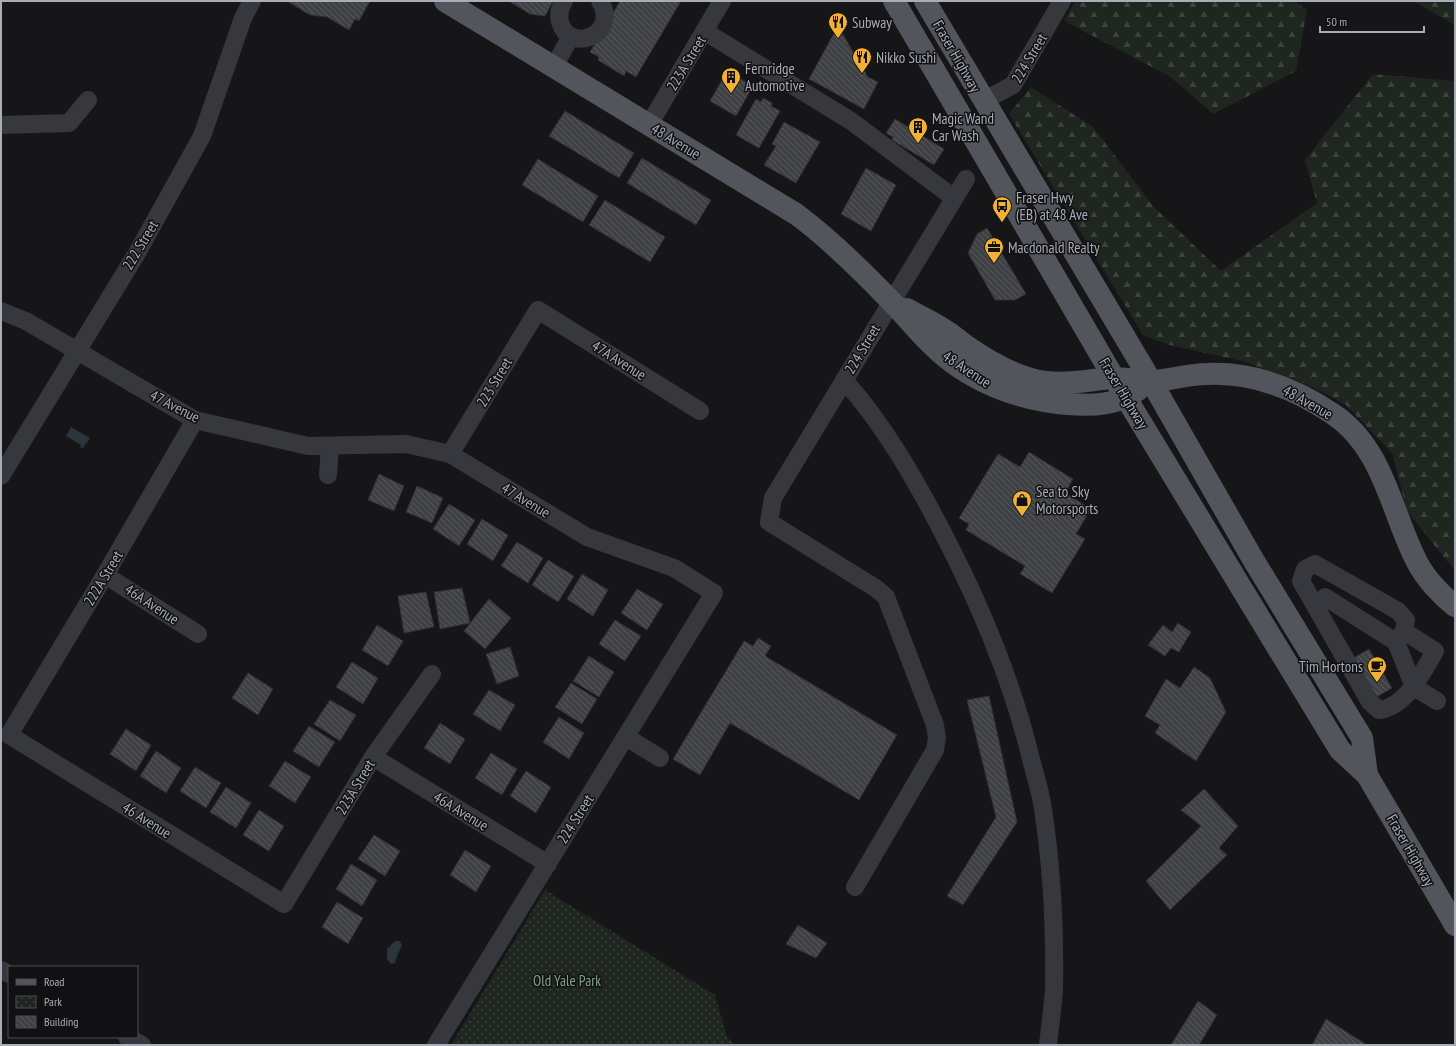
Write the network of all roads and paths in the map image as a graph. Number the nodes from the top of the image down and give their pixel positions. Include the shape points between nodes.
1 (252, 1) edge
2 (445, 1) edge
3 (564, 1) edge
4 (600, 1) edge
5 (722, 1) edge
6 (894, 1) edge
7 (925, 1) edge
8 (1062, 1) edge
9 (704, 31) junction
10 (572, 36) junction
11 (554, 67) junction
12 (88, 100) dead end
13 (983, 101) junction
14 (649, 124) junction
15 (1, 125) edge
16 (966, 179) dead end
17 (954, 198) junction
18 (891, 301) junction
19 (538, 310) joint
20 (1, 311) edge
21 (76, 351) junction
22 (1114, 378) junction
23 (844, 380) junction
24 (1151, 381) junction
25 (1126, 399) junction
26 (700, 411) dead end
27 (195, 420) junction
28 (330, 446) junction
29 (450, 454) junction
30 (328, 475) dead end
31 (1, 476) edge
32 (105, 574) junction
33 (714, 593) joint
34 (1325, 597) dead end
35 (1455, 606) edge
36 (198, 634) dead end
37 (1400, 637) junction
38 (432, 674) dead end
39 (1414, 688) junction
40 (1437, 701) dead end
41 (9, 735) joint
42 (626, 737) junction
43 (374, 757) junction
44 (660, 758) dead end
45 (1367, 775) junction
46 (548, 864) junction
47 (854, 887) dead end
48 (284, 904) joint
49 (1455, 926) edge
50 (129, 1038) edge
51 (142, 1045) edge
52 (436, 1045) edge
53 (1048, 1045) edge

1 - 21 street, 222 Street via 243,18 202,136 168,200
2 - 11 main road, 48 Avenue
3 - 10 street via 559,19 561,26
4 - 10 street via 605,16 599,31 586,39
5 - 9 street, 223A Street
6 - 22 main road, Fraser Highway
7 - 13 main road, Fraser Highway
8 - 13 street, 224 Street via 1014,85
9 - 14 street, 223A Street
9 - 17 street via 851,121
10 - 11 street
11 - 14 main road, 48 Avenue
12 - 15 street via 69,123
13 - 24 main road, Fraser Highway
14 - 18 main road, 48 Avenue via 801,218 824,236
16 - 17 street, 224 Street
17 - 18 street, 224 Street
18 - 22 main road, 48 Avenue via 944,329 983,358 1021,375 1046,382 1072,383
18 - 23 street, 224 Street
18 - 25 main road, 48 Avenue via 932,346 978,379 998,389 1048,403 1106,404
19 - 26 street, 47A Avenue
19 - 29 street, 223 Street
20 - 21 street, 47 Avenue via 26,321
21 - 27 street, 47 Avenue
21 - 31 street, 222 Street
22 - 24 main road, 48 Avenue
22 - 25 main road, Fraser Highway
23 - 47 street, 224 Street via 773,498 769,522 886,597 935,725 937,738 935,750
23 - 53 street via 862,400 888,437 924,496 991,633 1022,723 1043,807 1052,884 1054,989
24 - 25 main road, 48 Avenue
24 - 35 main road, 48 Avenue via 1207,374 1250,377 1283,387 1334,415 1369,453 1382,476 1418,564
24 - 45 main road, Fraser Highway via 1254,561 1362,738
25 - 45 main road, Fraser Highway via 1340,750
27 - 28 street, 47 Avenue via 308,446
27 - 32 street, 222A Street
28 - 29 street, 47 Avenue via 406,444
28 - 30 street
29 - 33 street, 47 Avenue via 587,536 674,568
32 - 36 street, 46A Avenue
32 - 41 street, 222A Street
33 - 42 street, 224 Street
34 - 37 street
37 - 39 street
37 - 39 street via 1435,651
37 - 39 street via 1406,620 1398,611 1315,564 1305,569 1301,581 1370,702 1379,710 1388,709
38 - 43 street, 223A Street
39 - 40 street
41 - 48 street, 46 Avenue
42 - 44 street
42 - 46 street, 224 Street
43 - 46 street, 46A Avenue
43 - 48 street, 223A Street
45 - 49 main road, Fraser Highway
46 - 52 street, 224 Street
50 - 51 street

